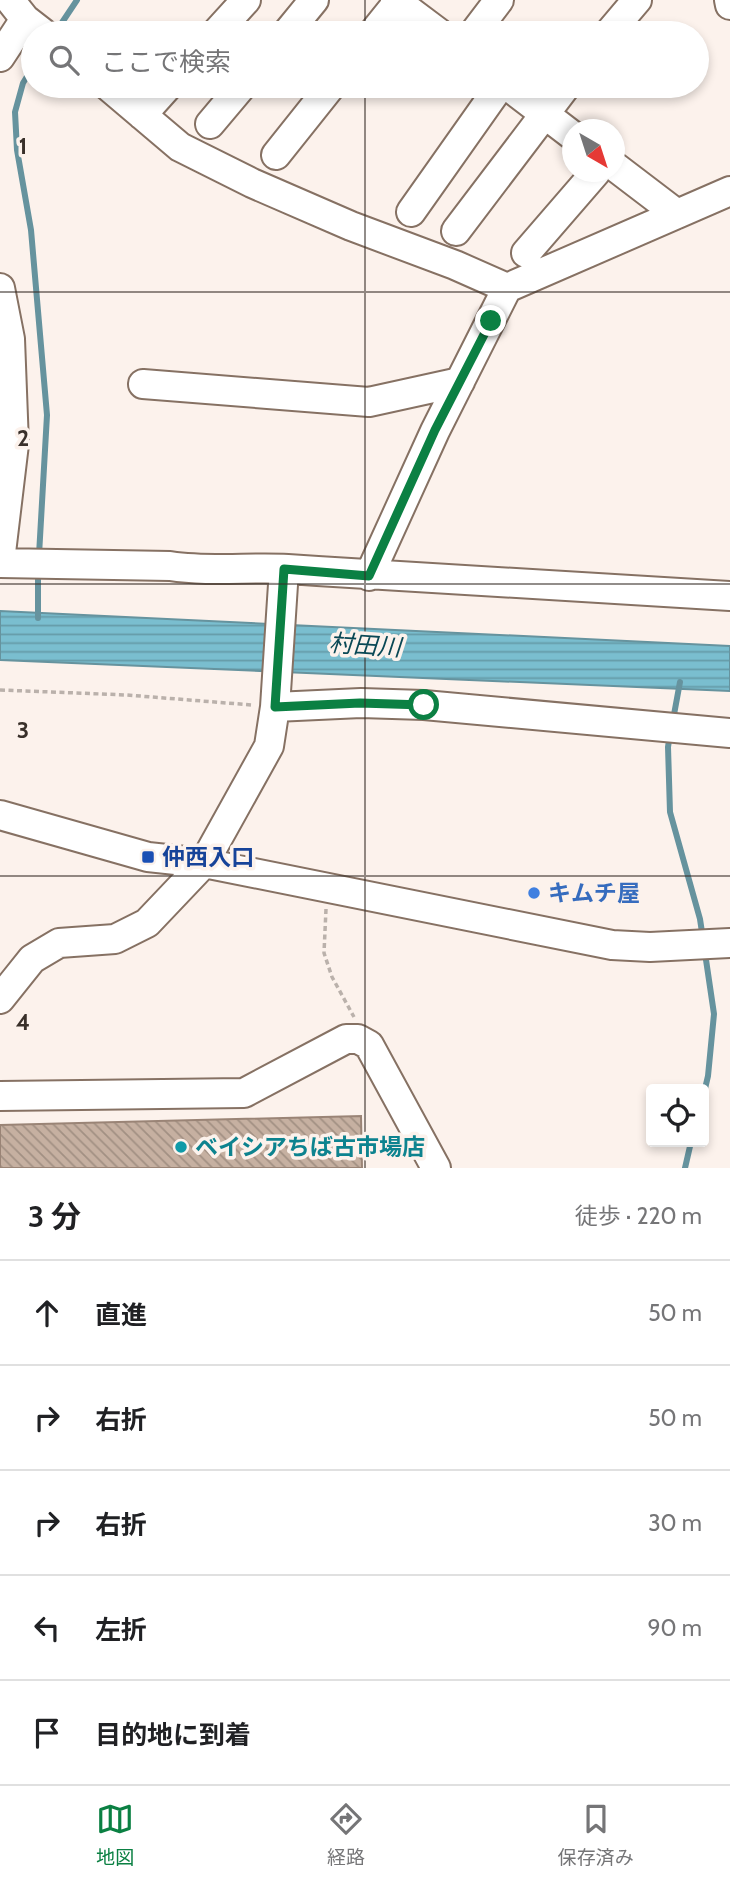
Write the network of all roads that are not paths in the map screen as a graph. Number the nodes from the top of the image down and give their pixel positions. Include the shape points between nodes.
1 (246, 0) edge
2 (314, 0) edge
3 (499, 0) edge
4 (637, 0) edge
5 (729, 0) edge
6 (396, 1) edge
7 (730, 5) edge
8 (227, 21) edge
9 (296, 21) edge
10 (382, 21) edge
11 (423, 21) edge
12 (483, 21) edge
13 (620, 21) edge
14 (21, 26) edge
15 (0, 57) edge
16 (122, 98) edge
17 (157, 98) edge
18 (233, 98) edge
19 (321, 98) edge
20 (492, 98) edge
21 (524, 98) edge
22 (556, 98) edge
23 (544, 113) junction
24 (142, 115) junction
25 (210, 124) dead end
26 (562, 127) edge
27 (276, 155) dead end
28 (625, 174) edge
29 (587, 182) edge
30 (730, 191) edge
31 (411, 212) dead end
32 (677, 214) junction
33 (456, 231) dead end
34 (526, 253) dead end
35 (0, 288) edge
36 (507, 288) junction
37 (460, 382) junction
38 (143, 384) dead end
39 (0, 562) edge
40 (284, 569) junction
41 (369, 576) junction
42 (730, 596) edge
43 (275, 707) junction
44 (730, 733) edge
45 (0, 815) edge
46 (204, 863) junction
47 (730, 943) edge
48 (0, 999) edge
49 (0, 1096) edge
50 (436, 1168) edge

1 - 8 street
2 - 9 street
3 - 12 street
4 - 13 street
5 - 7 street
6 - 10 street
6 - 11 street
14 - 15 street
16 - 24 street
17 - 24 street
18 - 25 street
19 - 27 street
20 - 31 street
21 - 23 street
22 - 23 street
23 - 26 street
23 - 33 street
24 - 36 street via 180,147 253,183
28 - 32 street
29 - 34 street
30 - 32 street
32 - 36 street
35 - 39 street via 10,339 14,444
36 - 37 street
37 - 38 street via 369,402
37 - 41 street
39 - 40 street
40 - 41 street
40 - 43 street
41 - 42 street
43 - 44 street via 424,705
43 - 46 street via 269,747
45 - 46 street via 148,857
46 - 47 street via 612,945
46 - 48 street via 147,923 115,939 59,943 32,959
49 - 50 street via 244,1093 346,1040 358,1039 369,1045

